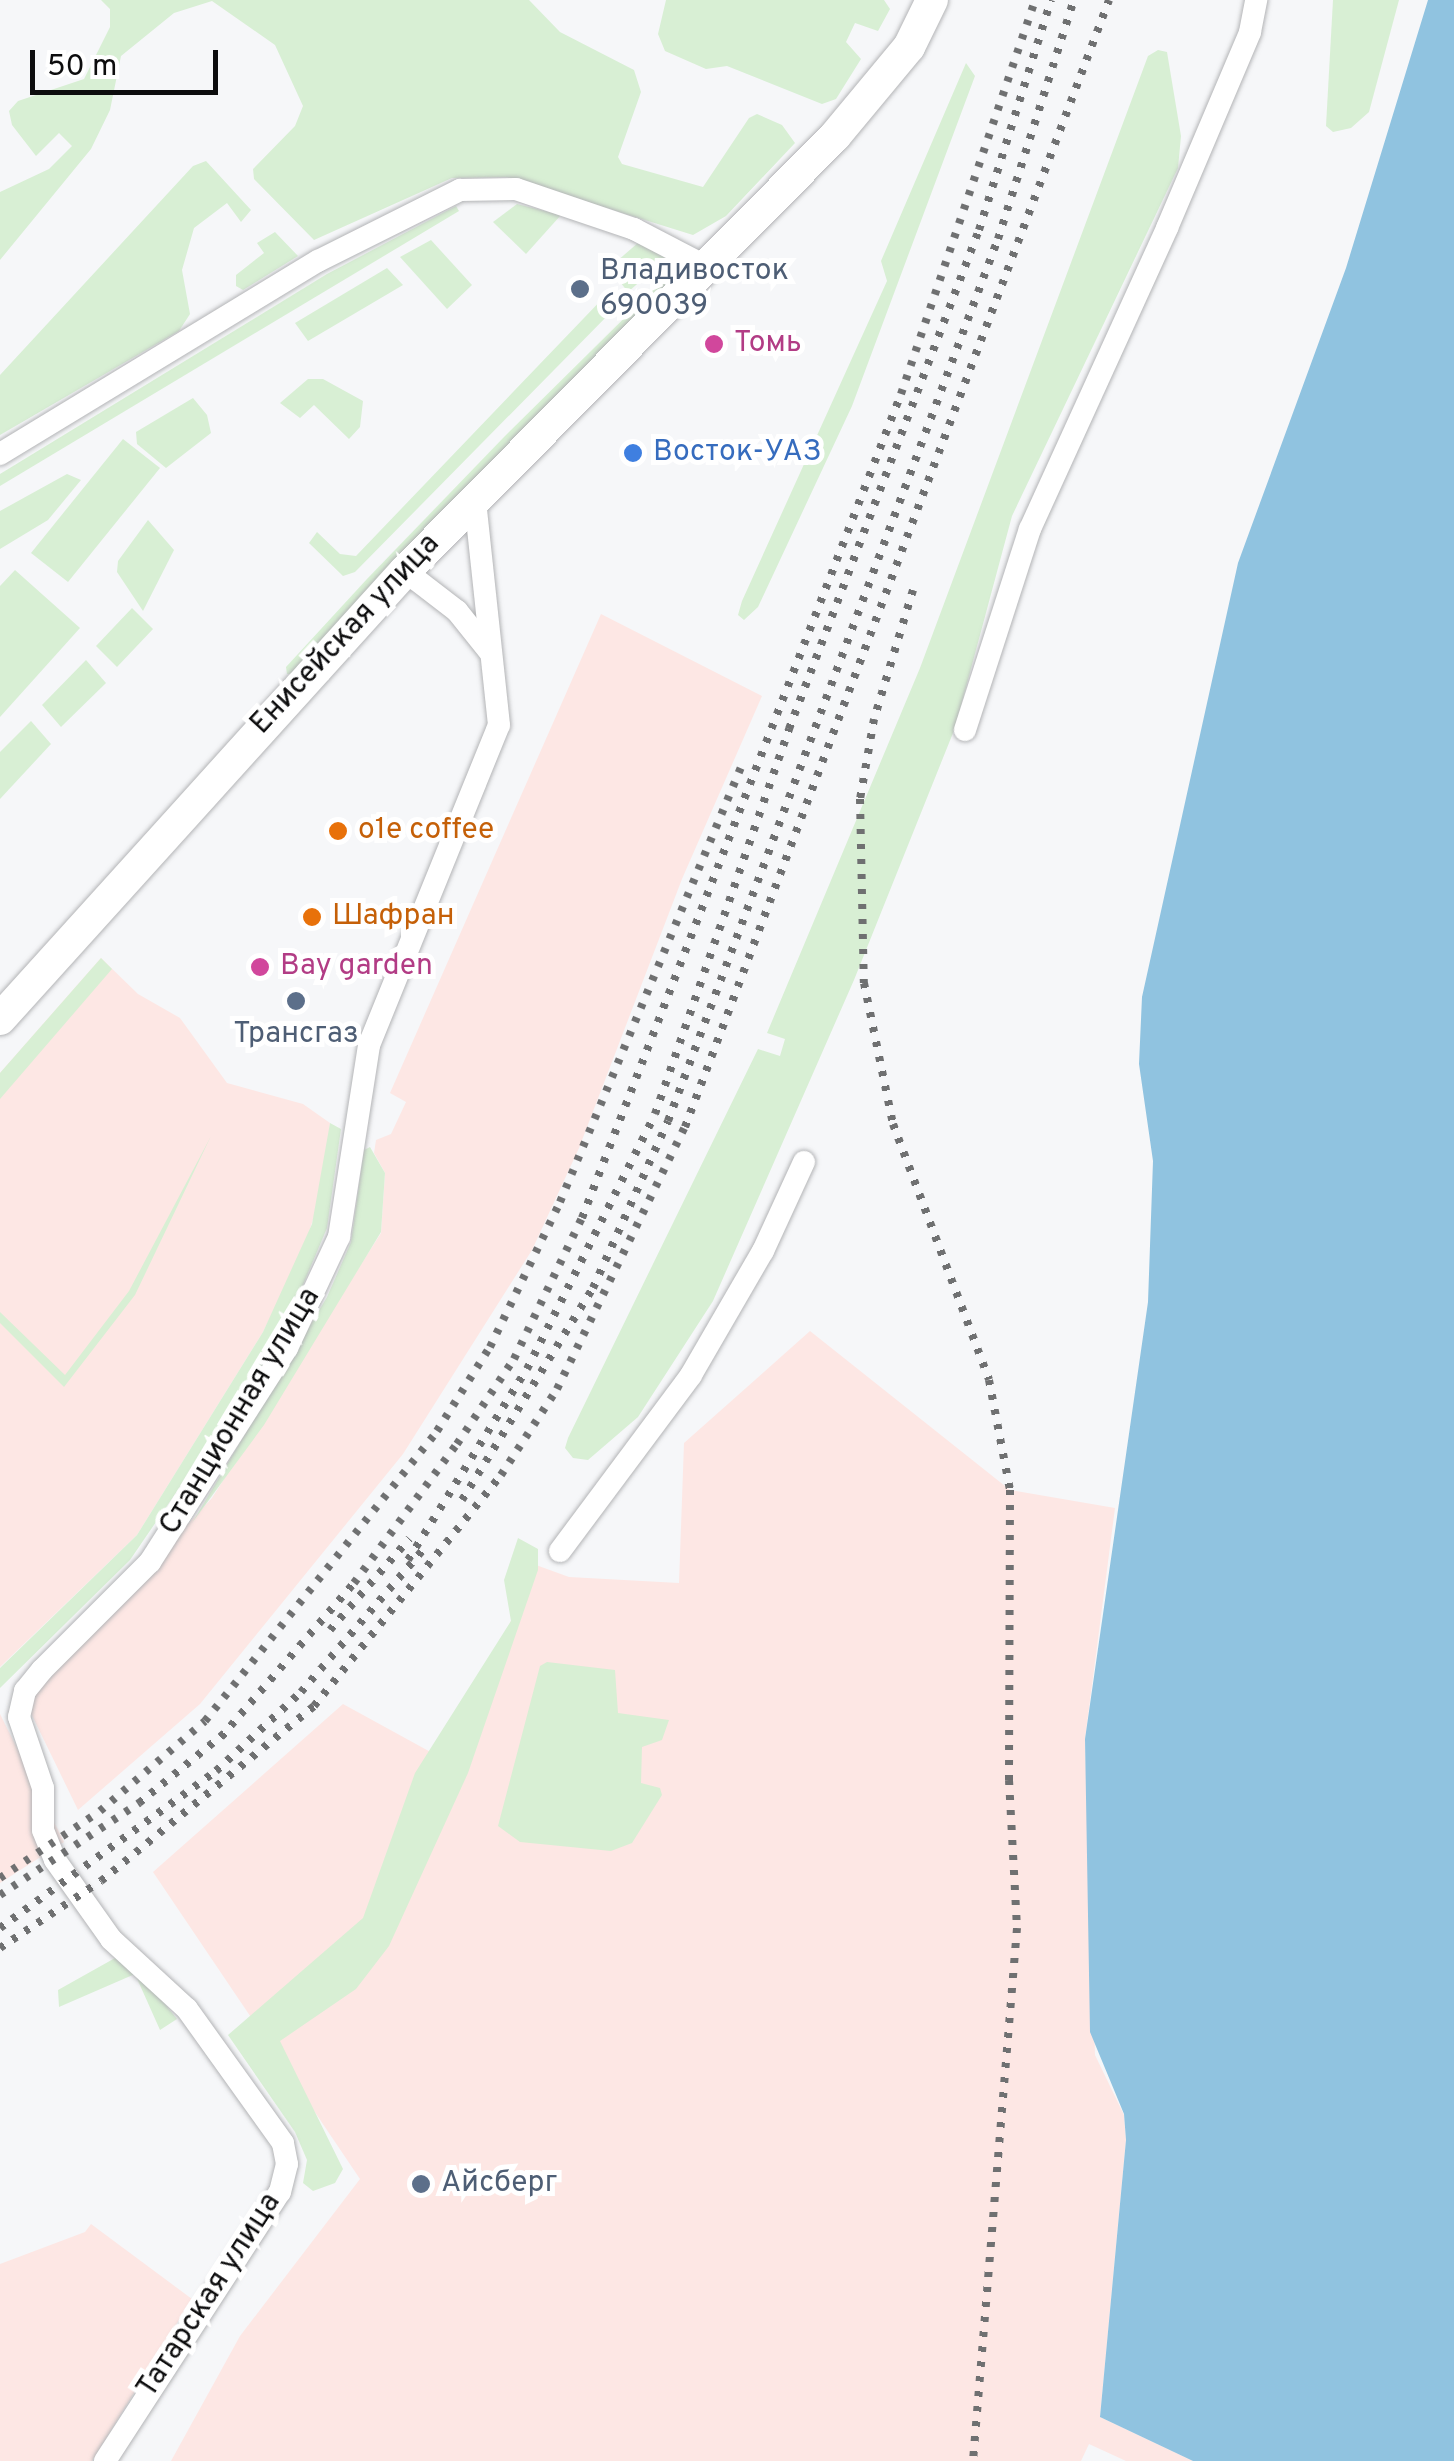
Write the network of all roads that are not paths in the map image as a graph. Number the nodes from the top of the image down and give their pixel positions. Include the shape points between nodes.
1 (932, 0) edge
2 (1256, 0) edge
3 (709, 268) junction
4 (0, 454) edge
5 (475, 500) junction
6 (405, 571) junction
7 (489, 651) junction
8 (965, 730) dead end
9 (0, 1019) edge
10 (804, 1162) dead end
11 (560, 1551) dead end
12 (80, 1897) joint
13 (106, 2461) edge

1 - 3 main road, Енисейская улица via 909,47 835,136
2 - 8 street via 1250,32 1167,228 1030,529
3 - 4 street via 634,229 516,189 460,190 318,261
3 - 5 main road, Енисейская улица
5 - 6 main road, Енисейская улица
5 - 7 street, Станционная улица
6 - 7 street via 439,594
6 - 9 main road, Енисейская улица
7 - 12 street, Станционная улица via 499,726 369,1045 345,1208 316,1294 150,1562 25,1691 19,1717 43,1788 47,1847
10 - 11 street via 763,1251 690,1375
12 - 13 street, Татарская улица via 111,1939 187,2009 283,2143 286,2164 280,2192

